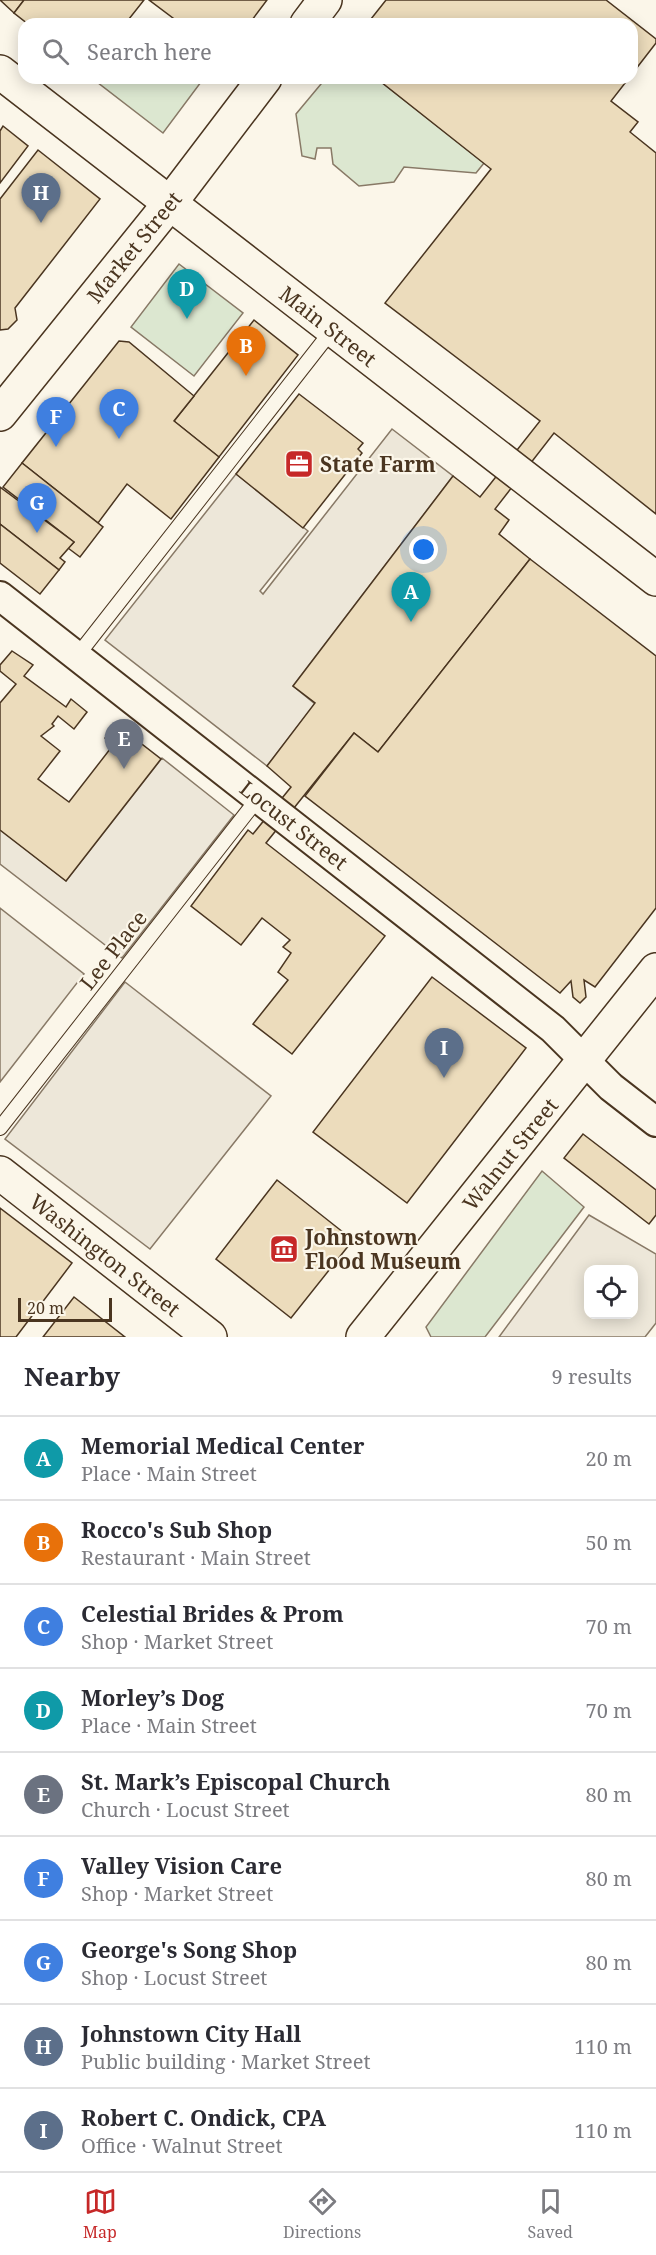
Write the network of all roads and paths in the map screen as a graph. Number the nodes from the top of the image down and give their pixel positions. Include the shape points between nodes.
1 (325, 0) edge
2 (312, 18) edge
3 (0, 72) edge
4 (261, 84) edge
5 (170, 203) junction
6 (333, 329) junction
7 (0, 414) edge
8 (656, 579) edge
9 (0, 596) edge
10 (77, 656) junction
11 (259, 797) junction
12 (656, 970) edge
13 (585, 1059) junction
14 (656, 1122) edge
15 (0, 1128) edge
16 (0, 1173) edge
17 (210, 1337) edge
18 (363, 1337) edge

1 - 2 street
3 - 5 street, Main Street
4 - 5 street, Market Street
5 - 6 street, Main Street
5 - 7 street, Market Street
6 - 8 street, Main Street
6 - 10 lane
9 - 10 street, Locust Street
10 - 11 street, Locust Street
11 - 13 street, Locust Street via 554,1029
11 - 15 lane, Lee Place
12 - 13 street, Walnut Street
13 - 14 street, Locust Street via 611,1087
13 - 18 street, Walnut Street
16 - 17 street, Washington Street

